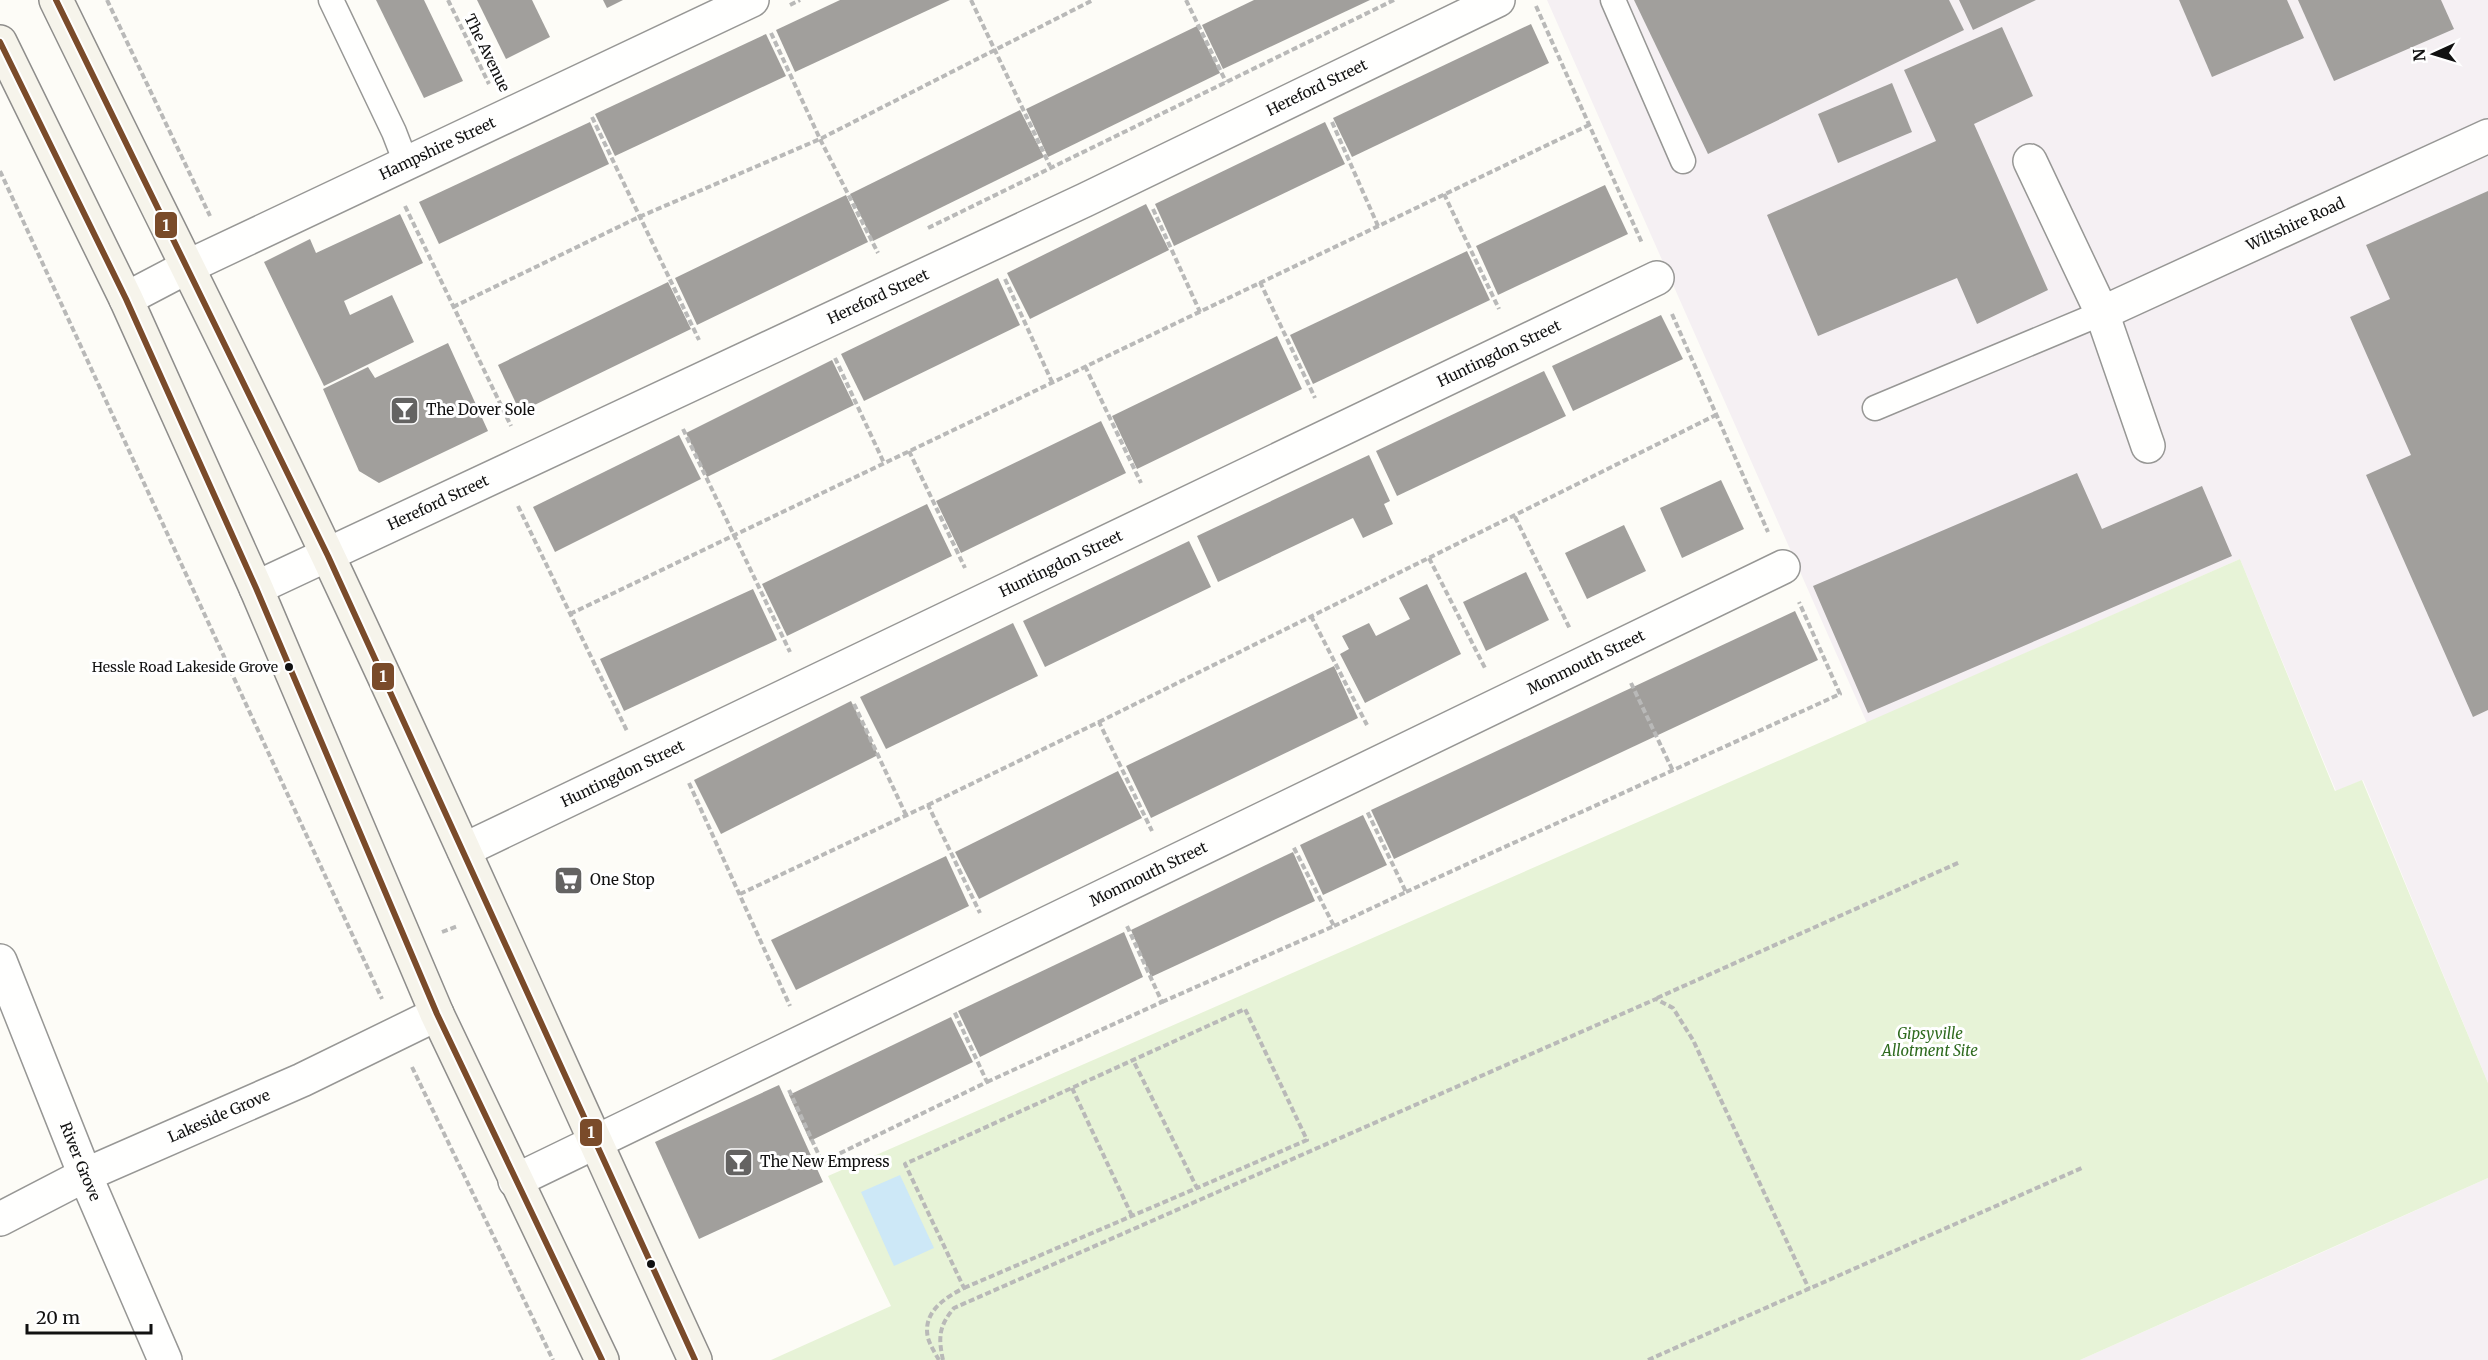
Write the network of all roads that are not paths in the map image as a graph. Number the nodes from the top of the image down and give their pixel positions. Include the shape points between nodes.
1 (56, 0) edge
2 (331, 0) edge
3 (1498, 0) edge
4 (1613, 0) edge
5 (760, 14) edge
6 (0, 42) edge
7 (2488, 136) edge
8 (1683, 161) dead end
9 (2030, 161) dead end
10 (406, 164) junction
11 (187, 267) junction
12 (1657, 278) dead end
13 (126, 299) junction
14 (2102, 313) junction
15 (1875, 408) dead end
16 (2148, 446) dead end
17 (327, 554) junction
18 (1783, 567) dead end
19 (256, 588) junction
20 (464, 850) junction
21 (0, 961) edge
22 (436, 1014) junction
23 (595, 1143) junction
24 (85, 1175) junction
25 (515, 1181) junction
26 (0, 1219) edge
27 (165, 1360) edge
28 (602, 1360) edge
29 (695, 1360) edge

1 - 11 street
2 - 10 lane
3 - 17 street, Hereford Street via 1085,200
4 - 8 lane
5 - 10 street, Hampshire Street via 504,117
6 - 13 street
7 - 14 street, Wiltshire Road
9 - 14 street
10 - 11 street, Hampshire Street
11 - 13 street, Hampshire Street
11 - 17 street
12 - 20 street, Huntingdon Street
13 - 19 street
14 - 15 lane
14 - 16 street
17 - 19 street, Hereford Street
17 - 20 street
18 - 23 street, Monmouth Street
19 - 22 street
20 - 23 street
21 - 24 street, River Grove
22 - 24 street, Lakeside Grove via 302,1080
22 - 25 street
23 - 25 street, Monmouth Street
23 - 29 street
24 - 26 street, Lakeside Grove
24 - 27 street, River Grove
25 - 28 street

